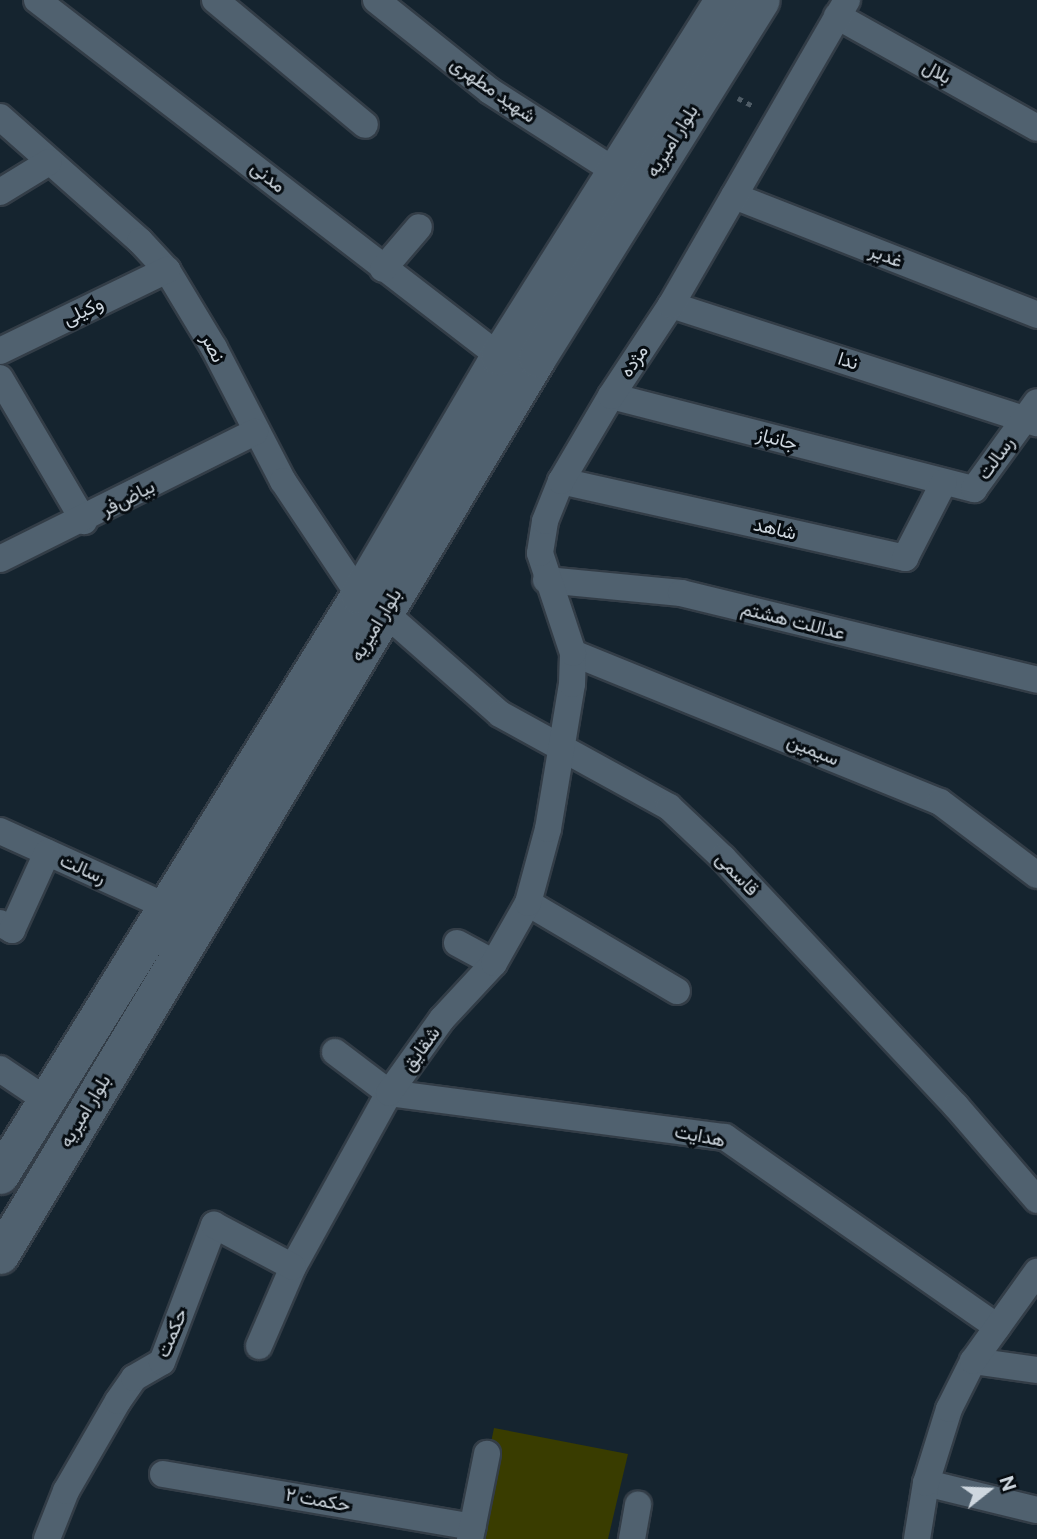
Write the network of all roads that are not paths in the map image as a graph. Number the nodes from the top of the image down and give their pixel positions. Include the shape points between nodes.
1 (37, 0) edge
2 (215, 0) edge
3 (376, 0) edge
4 (761, 0) edge
5 (711, 4) edge
6 (842, 8) edge
7 (0, 117) edge
8 (365, 125) dead end
9 (1037, 128) edge
10 (49, 162) junction
11 (616, 172) junction
12 (0, 192) edge
13 (734, 197) junction
14 (419, 227) dead end
15 (383, 269) junction
16 (167, 270) junction
17 (671, 305) junction
18 (1037, 315) edge
19 (0, 351) edge
20 (499, 356) junction
21 (5, 395) edge
22 (611, 396) junction
23 (1033, 414) edge
24 (255, 432) junction
25 (561, 481) junction
26 (944, 482) junction
27 (83, 521) junction
28 (0, 559) edge
29 (546, 580) junction
30 (372, 603) junction
31 (573, 653) junction
32 (1037, 680) edge
33 (561, 749) junction
34 (0, 831) edge
35 (47, 853) junction
36 (1037, 875) edge
37 (528, 903) junction
38 (165, 906) junction
39 (0, 923) edge
40 (457, 943) dead end
41 (494, 963) junction
42 (677, 991) dead end
43 (335, 1052) dead end
44 (0, 1069) edge
45 (389, 1093) junction
46 (46, 1100) junction
47 (0, 1175) edge
48 (1037, 1200) edge
49 (0, 1255) edge
50 (293, 1267) junction
51 (1037, 1272) edge
52 (997, 1327) junction
53 (259, 1346) dead end
54 (973, 1360) junction
55 (1037, 1370) edge
56 (488, 1454) dead end
57 (163, 1474) dead end
58 (926, 1483) junction
59 (638, 1505) dead end
60 (1037, 1510) edge
61 (472, 1533) edge
62 (47, 1539) edge
63 (632, 1539) edge
64 (917, 1539) edge

1 - 15 street, مدنی
2 - 8 street
3 - 11 street, شهید مطهری via 490,91
4 - 30 street, بلوار امیریه
5 - 11 street, بلوار امیریه
6 - 9 street, بلال
6 - 13 street, مژده
7 - 10 street, نصر
10 - 12 street
10 - 16 street, نصر
11 - 20 street, بلوار امیریه
13 - 17 street, مژده
13 - 18 street, غدیر
14 - 15 street
15 - 20 street, مدنی
16 - 19 street, وکیلی
16 - 24 street, نصر via 214,348
17 - 22 street, مژده
17 - 23 street, ندا
20 - 30 street, بلوار امیریه
21 - 27 street
22 - 25 street, مژده
22 - 26 street, جانباز
23 - 26 street, رسالت via 974,489
24 - 27 street, بیاض‌فر
24 - 30 street, نصر
25 - 26 street, شاهد via 905,558
25 - 29 street, مژده via 540,541
27 - 28 street, بیاض‌فر
29 - 31 street, مژده
29 - 32 street, عداللت هشتم via 681,593
30 - 33 street, قاسمی via 500,715
30 - 38 street, بلوار امیریه
30 - 49 street, بلوار امیریه
31 - 33 street, مژده via 569,716
31 - 36 street, سیمین via 940,802
33 - 37 street, شقایق via 548,829
33 - 48 street, قاسمی via 605,768 669,807 723,858 956,1106
34 - 35 street, رسالت
35 - 38 street, رسالت
35 - 39 street via 12,930
37 - 41 street, شقایق
37 - 42 street
38 - 46 street, بلوار امیریه
40 - 41 street
41 - 45 street, شقایق via 442,1019
43 - 45 street
44 - 46 street
45 - 50 street, شقایق
45 - 52 street, هدایت via 725,1138
46 - 47 street, بلوار امیریه
50 - 53 street, شقایق
50 - 62 street, حکمت via 214,1225 162,1362 134,1378 118,1401 66,1491
51 - 52 street
52 - 54 street
54 - 55 street
54 - 58 street via 949,1409
56 - 61 street
57 - 61 street, حکمت ۲
58 - 60 street
58 - 64 street
59 - 63 street

